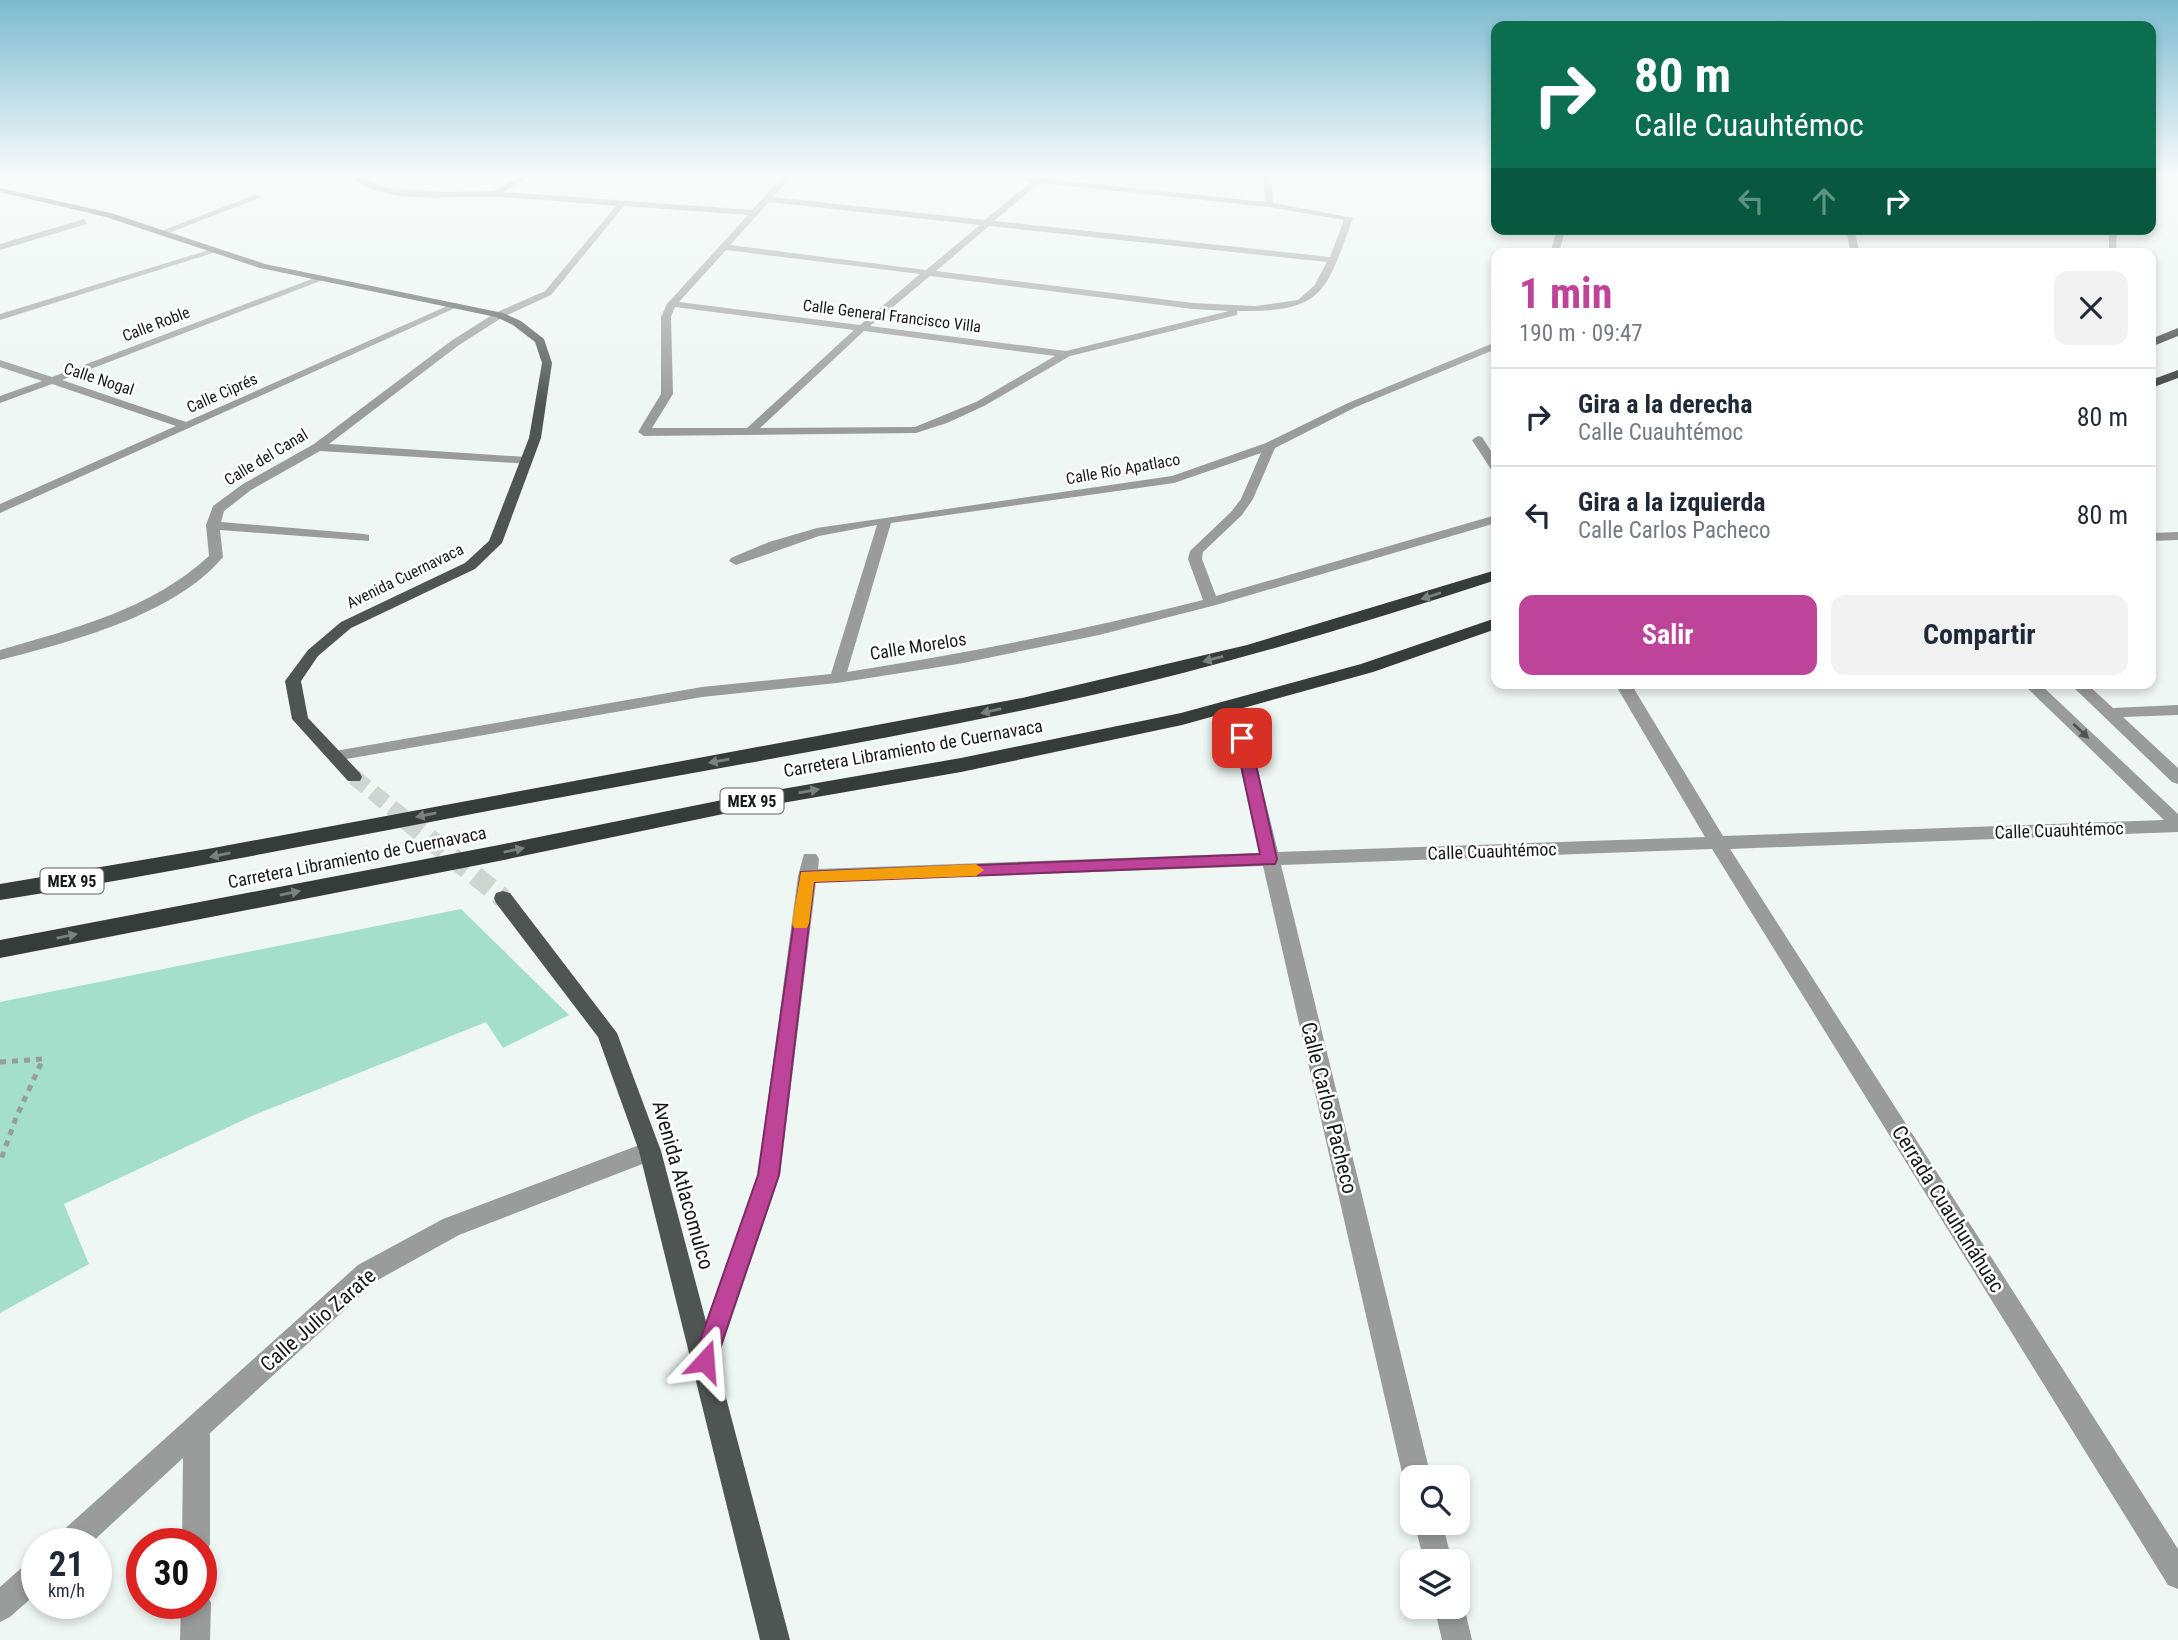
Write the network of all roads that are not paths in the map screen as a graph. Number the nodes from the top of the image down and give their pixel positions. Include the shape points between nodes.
1 (207, 254) edge
2 (223, 254) edge
3 (581, 254) edge
4 (718, 254) edge
5 (775, 254) edge
6 (950, 254) edge
7 (1273, 254) edge
8 (1335, 254) edge
9 (1333, 260) junction
10 (927, 273) junction
11 (323, 278) junction
12 (672, 304) junction
13 (457, 305) junction
14 (1252, 309) junction
15 (499, 315) junction
16 (0, 317) edge
17 (862, 328) junction
18 (2178, 332) edge
19 (2156, 341) edge
20 (1491, 347) edge
21 (1066, 354) junction
22 (0, 363) edge
23 (2178, 374) edge
24 (51, 380) junction
25 (2156, 382) edge
26 (0, 400) edge
27 (188, 426) junction
28 (750, 431) junction
29 (1478, 440) dead end
30 (1270, 446) junction
31 (318, 447) junction
32 (1491, 460) edge
33 (527, 461) junction
34 (0, 509) edge
35 (885, 520) junction
36 (1491, 520) edge
37 (213, 524) junction
38 (2178, 536) edge
39 (2156, 537) edge
40 (364, 538) dead end
41 (736, 561) dead end
42 (1491, 577) edge
43 (1211, 602) junction
44 (1491, 625) edge
45 (0, 655) edge
46 (837, 678) junction
47 (1626, 689) edge
48 (2037, 689) edge
49 (2083, 689) edge
50 (2178, 710) edge
51 (2109, 713) junction
52 (1242, 738) dead end
53 (335, 756) junction
54 (354, 778) tunnel mouth
55 (2178, 778) edge
56 (2178, 825) edge
57 (1717, 842) junction
58 (1269, 859) junction
59 (0, 892) edge
60 (503, 898) tunnel mouth
61 (0, 949) edge
62 (650, 1151) junction
63 (705, 1361) junction
64 (197, 1426) junction
65 (1415, 1465) edge
66 (86, 1528) edge
67 (196, 1528) edge
68 (2178, 1575) edge
69 (21, 1588) edge
70 (0, 1607) edge
71 (196, 1619) edge
72 (1451, 1619) edge
73 (195, 1640) edge
74 (775, 1640) edge
75 (1457, 1640) edge

1 - 16 street
2 - 11 main road, Avenida Cuernavaca
3 - 15 street, Calle del Canal via 548,293
4 - 12 street
5 - 10 street
6 - 10 street
7 - 9 street
8 - 9 street
9 - 14 street via 1309,298 1287,306
10 - 14 street via 1193,306
10 - 17 street
11 - 13 main road, Avenida Cuernavaca
11 - 24 street, Calle Roble
12 - 17 street, Calle General Francisco Villa
12 - 28 street via 666,317 667,394 644,432
13 - 15 main road, Avenida Cuernavaca
13 - 27 street, Calle Ciprés
14 - 21 street
15 - 31 street, Calle del Canal via 454,343
15 - 33 main road, Avenida Cuernavaca via 540,341 547,363
17 - 21 street, Calle General Francisco Villa
17 - 28 street
18 - 19 highway
20 - 30 street, Calle Río Apatlaco via 1352,405
21 - 28 street via 980,404 916,430
22 - 24 street, Calle Nogal
23 - 25 highway
24 - 26 street, Calle Roble
24 - 27 street, Calle Nogal
27 - 34 street, Calle Ciprés
29 - 32 street
30 - 35 street, Calle Río Apatlaco via 1174,479
30 - 43 street via 1236,515 1197,551 1195,559
31 - 33 street
31 - 37 street, Calle del Canal via 247,487 218,509
33 - 53 main road, Avenida Cuernavaca via 495,543 470,566 346,625 313,653 293,681 300,719
35 - 41 street, Calle Río Apatlaco via 817,533
35 - 46 street
36 - 43 street, Calle Morelos
37 - 40 street
37 - 45 street via 216,557 197,577 119,617
38 - 39 street
42 -> 59 highway, Carretera Libramiento de Cuernavaca / MEX 95 via 1335,627 976,714 145,870
43 - 46 street, Calle Morelos via 1060,639
61 -> 44 highway, Carretera Libramiento de Cuernavaca / MEX 95 via 1182,719 1367,668
46 - 53 street, Calle Morelos via 702,692
47 - 57 street, Cerrada Cuauhunáhuac
48 -> 56 street
49 - 51 street
50 - 51 street
51 - 55 street
52 - 58 street, Calle Carlos Pacheco
53 - 54 main road
56 - 57 street, Calle Cuauhtémoc
57 - 58 street, Calle Cuauhtémoc
57 - 68 street, Cerrada Cuauhunáhuac
58 - 63 street, Calle Cuauhtémoc via 808,868 769,1175
58 - 65 street, Calle Carlos Pacheco
60 - 62 main road, Avenida Atlacomulco via 607,1033
62 - 63 main road, Avenida Atlacomulco
62 - 64 street, Calle Julio Zarate via 451,1227 367,1273
63 - 74 main road, Avenida Atlacomulco
64 - 66 street, Calle Julio Zarate
64 - 67 street
69 - 70 street
71 - 73 street
72 - 75 street

